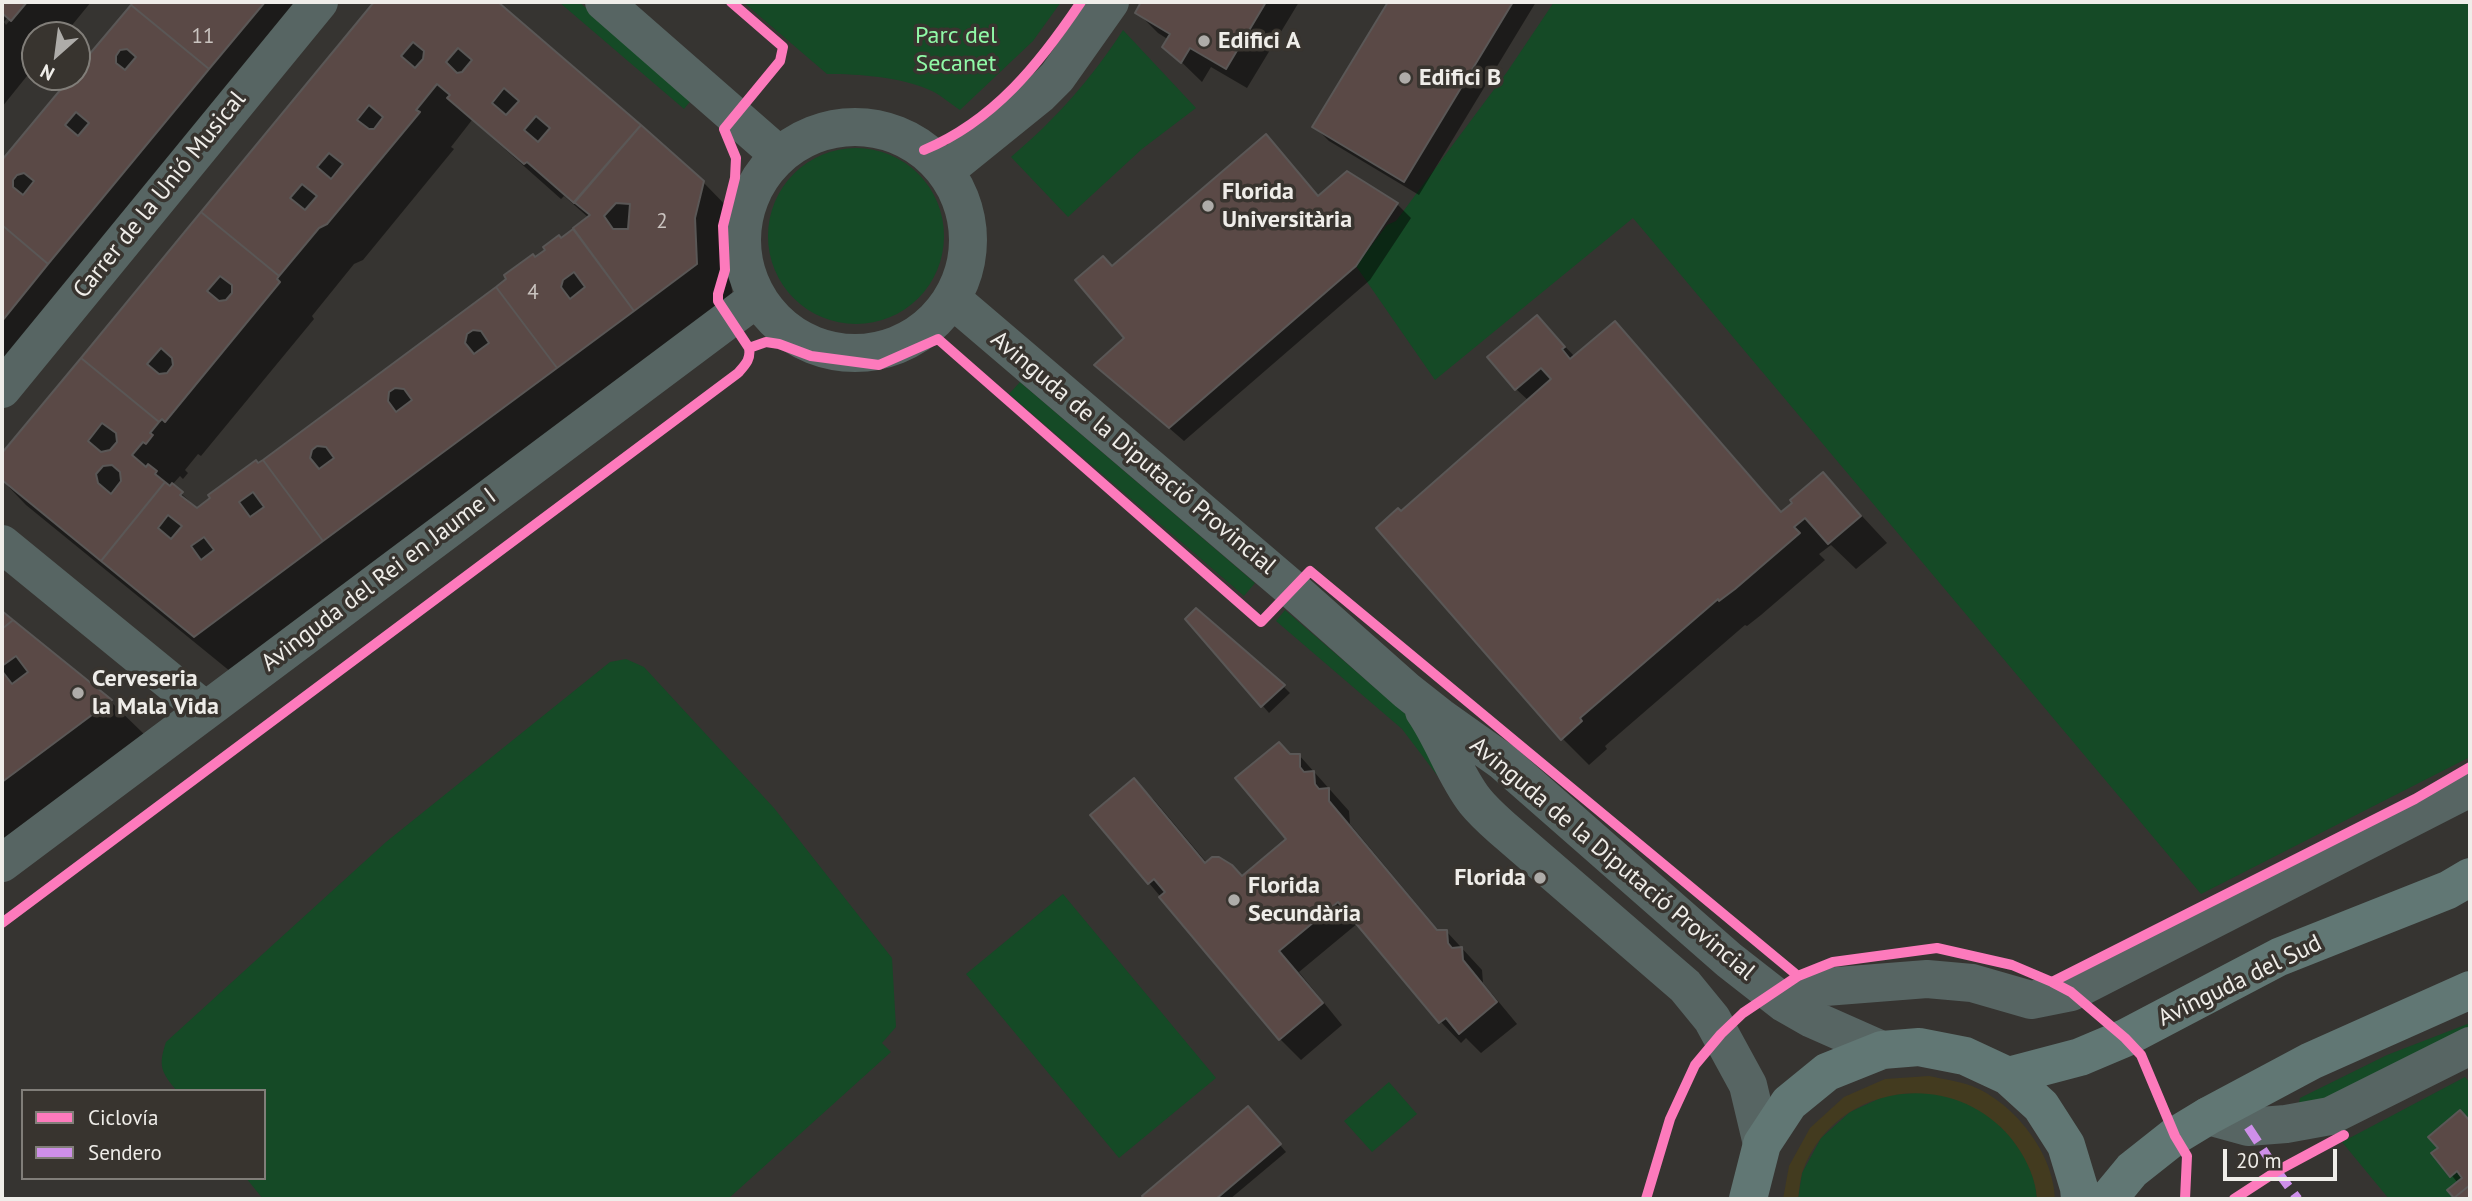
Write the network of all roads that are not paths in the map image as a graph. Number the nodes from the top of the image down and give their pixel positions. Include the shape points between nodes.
1 (319, 2) edge
2 (604, 2) edge
3 (1110, 2) edge
4 (779, 155) junction
5 (945, 170) junction
6 (757, 298) junction
7 (952, 299) junction
8 (2, 389) edge
9 (2, 544) edge
10 (1407, 691) junction
11 (205, 710) junction
12 (2470, 788) edge
13 (2, 863) edge
14 (2470, 877) edge
15 (2470, 990) edge
16 (1784, 1003) junction
17 (2470, 1046) edge
18 (1882, 1049) junction
19 (2008, 1076) junction
20 (2208, 1116) junction
21 (1762, 1144) junction
22 (1746, 1198) edge
23 (2080, 1199) edge
24 (2108, 1199) edge

1 - 8 street, Carrer de la Unió Musical
2 - 4 street
3 - 5 street via 1057,77
4 - 5 street via 821,131 870,127 900,136
4 - 6 street via 761,174 742,222 746,275
5 - 7 street via 961,199 967,224 963,275
6 - 7 street via 788,331 806,343 838,352 872,352 904,342 931,325
6 - 11 street, Avinguda del Rei en Jaume I
7 - 10 street, Avinguda de la Diputació Provincial
9 - 11 street
10 - 16 street, Avinguda de la Diputació Provincial via 1502,761
10 - 21 street, Avinguda de la Diputació Provincial via 1441,736 1475,802 1685,986 1712,1018 1748,1085
11 - 13 street, Avinguda del Rei en Jaume I
12 - 16 street via 2071,992 2031,1000 1972,983 1927,979 1825,987
14 - 19 main road, Avinguda del Sud via 2279,957 2125,1038 2080,1057
15 - 20 main road via 2311,1061
16 - 18 street, Avinguda de la Diputació Provincial
17 - 20 street via 2330,1116 2248,1127
18 - 19 main road via 1919,1048 1965,1056
18 - 21 main road via 1827,1072 1789,1103
19 - 23 main road via 2041,1106 2066,1145
20 - 24 main road via 2132,1170
21 - 22 main road

